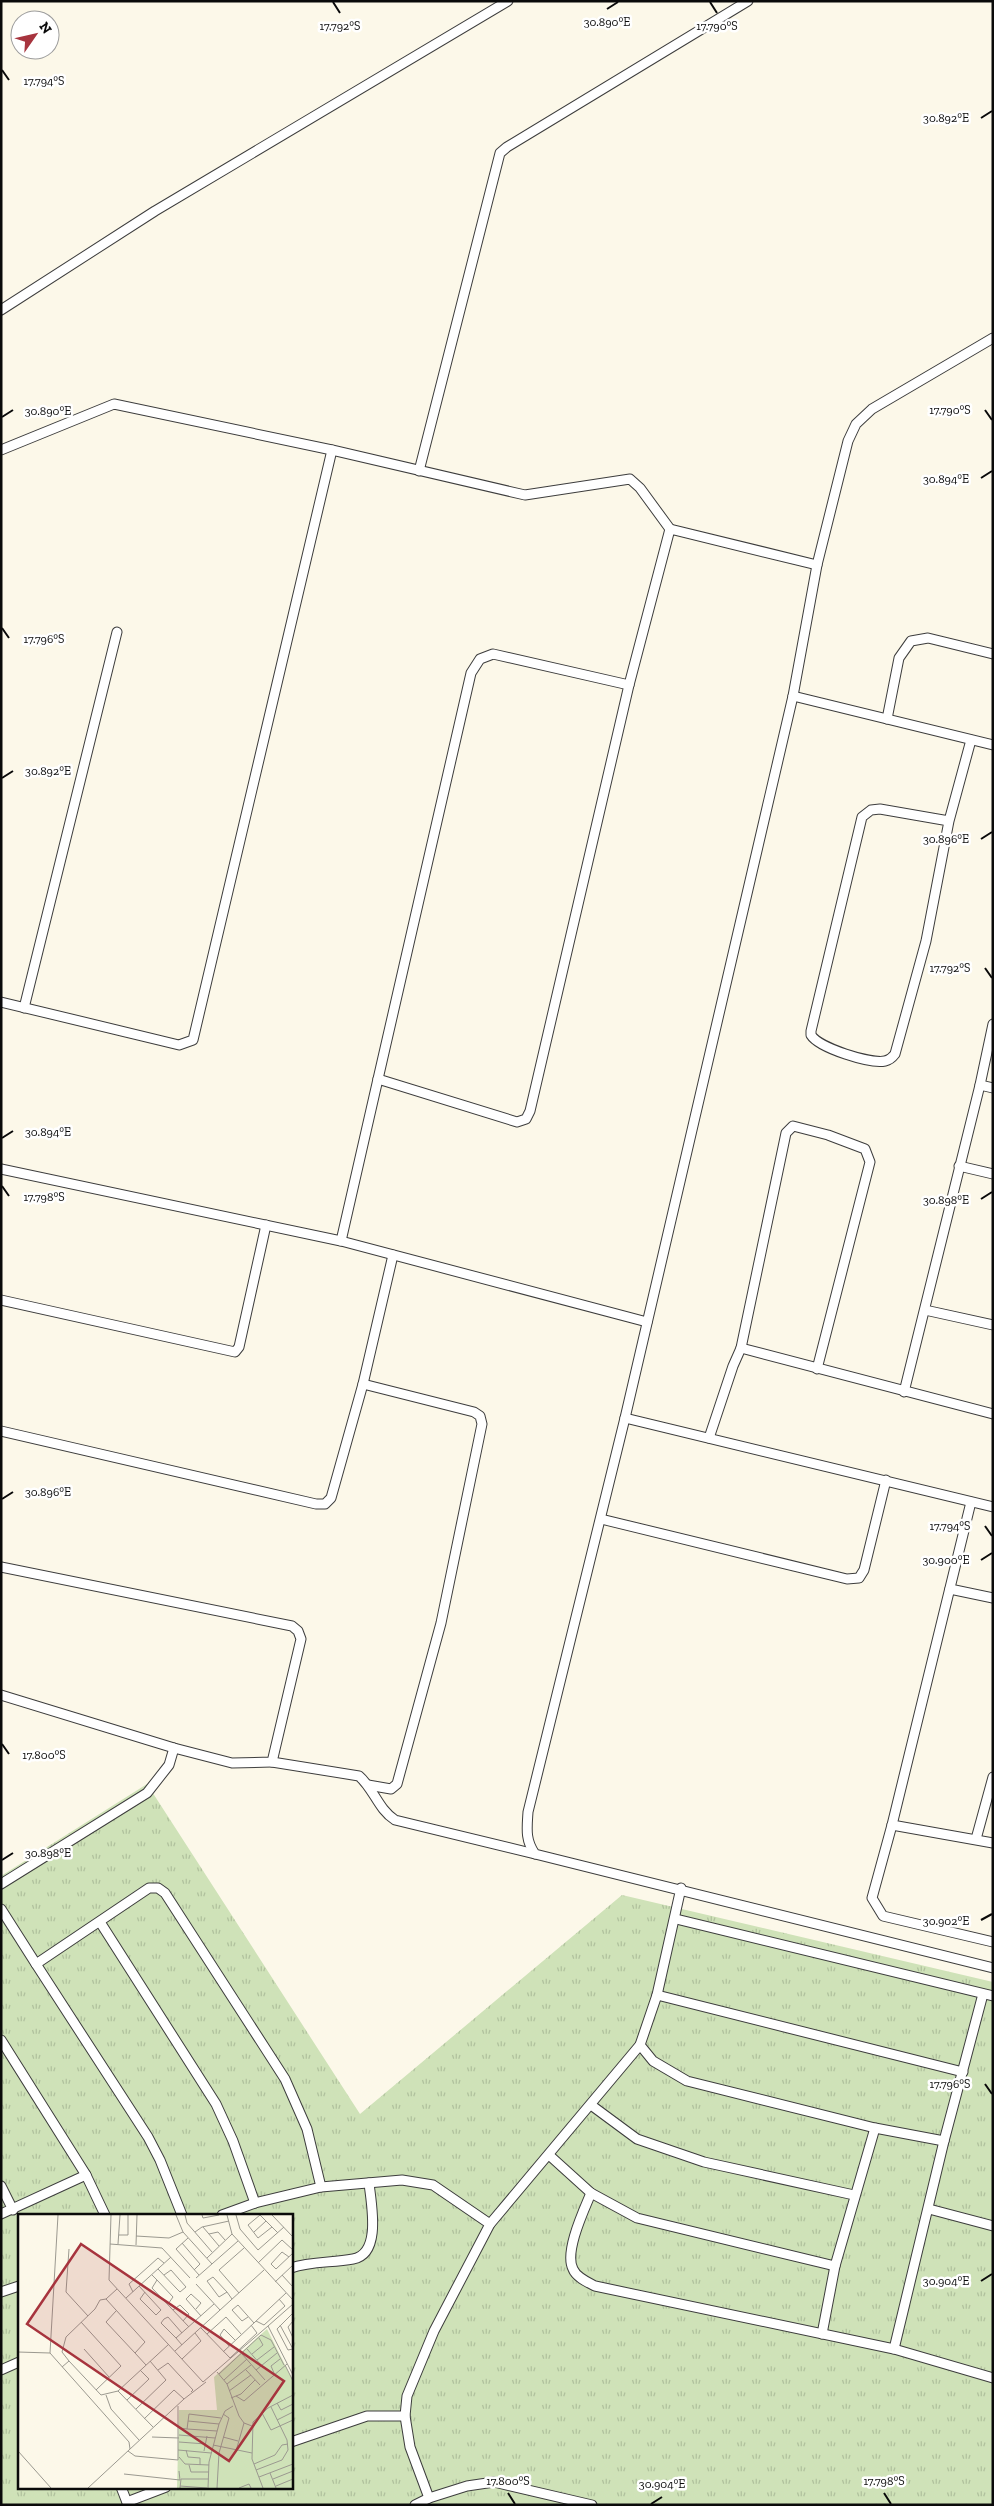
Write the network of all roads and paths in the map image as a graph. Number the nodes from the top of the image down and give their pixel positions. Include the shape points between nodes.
1 (508, 1) edge
2 (748, 1) edge
3 (1, 310) edge
4 (993, 338) edge
5 (1, 450) edge
6 (332, 450) junction
7 (418, 471) junction
8 (670, 529) junction
9 (817, 565) junction
10 (116, 632) dead end
11 (993, 654) edge
12 (629, 685) junction
13 (794, 696) junction
14 (887, 720) junction
15 (971, 740) junction
16 (993, 745) edge
17 (949, 821) junction
18 (1, 1002) edge
19 (24, 1008) junction
20 (993, 1024) edge
21 (378, 1079) junction
22 (980, 1085) junction
23 (993, 1088) edge
24 (959, 1166) junction
25 (1, 1169) edge
26 (993, 1174) edge
27 (266, 1225) junction
28 (340, 1241) junction
29 (393, 1255) junction
30 (1, 1300) edge
31 (925, 1310) junction
32 (647, 1322) junction
33 (993, 1325) edge
34 (741, 1348) junction
35 (817, 1370) junction
36 (363, 1384) junction
37 (904, 1392) junction
38 (993, 1414) edge
39 (625, 1418) junction
40 (1, 1431) edge
41 (709, 1438) junction
42 (886, 1480) junction
43 (971, 1502) junction
44 (993, 1506) edge
45 (601, 1519) junction
46 (1, 1567) edge
47 (950, 1589) junction
48 (993, 1598) edge
49 (1, 1695) edge
50 (174, 1748) junction
51 (272, 1762) junction
52 (993, 1777) edge
53 (368, 1785) junction
54 (892, 1825) junction
55 (976, 1839) junction
56 (993, 1843) edge
57 (536, 1854) junction
58 (1, 1884) edge
59 (681, 1888) junction
60 (1, 1909) edge
61 (676, 1918) junction
62 (100, 1922) junction
63 (993, 1942) edge
64 (36, 1964) junction
65 (993, 1968) edge
66 (983, 1994) junction
67 (657, 1995) junction
68 (993, 1996) edge
69 (1, 2040) edge
70 (640, 2045) junction
71 (963, 2072) junction
72 (591, 2105) junction
73 (875, 2128) junction
74 (944, 2141) junction
75 (549, 2155) junction
76 (86, 2175) junction
77 (369, 2183) junction
78 (1, 2186) edge
79 (321, 2187) junction
80 (591, 2193) junction
81 (854, 2195) junction
82 (255, 2203) junction
83 (929, 2209) junction
84 (13, 2210) junction
85 (1, 2214) edge
86 (105, 2214) edge
87 (182, 2214) edge
88 (225, 2214) edge
89 (490, 2224) junction
90 (993, 2226) edge
91 (835, 2266) junction
92 (292, 2268) edge
93 (18, 2286) edge
94 (1, 2292) edge
95 (822, 2334) junction
96 (894, 2349) junction
97 (18, 2362) edge
98 (1, 2370) edge
99 (993, 2378) edge
100 (405, 2416) junction
101 (292, 2442) edge
102 (121, 2488) edge
103 (164, 2488) edge
104 (429, 2498) junction
105 (127, 2503) edge
106 (415, 2505) edge
107 (592, 2505) edge

1 - 3 street via 155,211
2 - 7 street via 500,153
4 - 9 street via 872,409 856,424 848,441
5 - 6 street via 114,404
6 - 7 street
6 - 19 street via 193,1040 179,1046
7 - 8 street via 525,495 630,479
8 - 9 street
8 - 12 street
9 - 13 street
10 - 19 street
11 - 14 street via 928,638 911,641 899,658
12 - 21 street via 493,654 480,659 475,666
12 - 21 street via 526,1119 517,1122
13 - 14 street
13 - 32 street
14 - 15 street
15 - 16 street
15 - 17 street
17 - 17 street via 926,941 895,1054 883,1062 845,1054 819,1044 811,1031 862,817 880,809
18 - 19 street
20 - 22 street
21 - 28 street
22 - 23 street
22 - 24 street
24 - 26 street
24 - 31 street
25 - 27 street
27 - 28 street
27 - 30 street via 239,1347 235,1352
28 - 29 street
29 - 32 street
29 - 36 street
31 - 33 street
31 - 37 street
32 - 39 street
34 - 35 street
34 - 35 street via 786,1133 793,1126 828,1135 865,1149 870,1162
34 - 41 street
35 - 37 street
36 - 40 street via 331,1498 325,1504
36 - 53 street via 474,1412 480,1416 482,1424 441,1623 397,1784 392,1789
37 - 38 street
39 - 41 street
39 - 45 street
41 - 42 street
42 - 43 street
42 - 45 street via 864,1570 859,1578 847,1579
43 - 44 street
43 - 47 street
45 - 57 street via 528,1812 528,1844
46 - 51 street via 292,1626 301,1639
47 - 48 street
47 - 54 street
49 - 50 street
50 - 51 street via 232,1763
50 - 58 street via 169,1765 147,1793
51 - 53 street via 359,1776
52 - 55 street
53 - 57 street via 383,1812 395,1820
54 - 55 street
54 - 63 street via 872,1898 883,1916
55 - 56 street
57 - 59 street
59 - 61 street
59 - 65 street
60 - 64 street
61 - 66 street
61 - 67 street
62 - 64 street
62 - 79 street via 149,1888 158,1888 165,1893 285,2079 307,2129
62 - 82 street via 216,2104
64 - 87 street via 148,2137
66 - 68 street
66 - 71 street
67 - 70 street
67 - 71 street
69 - 76 street
70 - 72 street
70 - 73 street via 653,2061 687,2081
71 - 74 street
72 - 75 street
72 - 81 street via 637,2139 704,2162
73 - 74 street
73 - 81 street
74 - 83 street
75 - 80 street
75 - 89 street
76 - 84 street
76 - 86 street
77 - 79 street
77 - 89 street via 402,2180 433,2185
77 - 92 street via 373,2232 371,2243 363,2254 354,2260
78 - 84 street
79 - 82 street
80 - 91 street via 637,2218
80 - 95 street via 570,2256 573,2270 583,2280 595,2286
81 - 91 street
82 - 88 street
83 - 90 street
83 - 96 street
84 - 85 street
89 - 100 street via 434,2331 407,2396
91 - 95 street
93 - 94 street
95 - 96 street
96 - 99 street
97 - 98 street
100 - 101 street via 367,2416
100 - 104 street via 410,2447
102 - 105 street
103 - 105 street
104 - 106 street
104 - 107 street via 467,2486 494,2482

